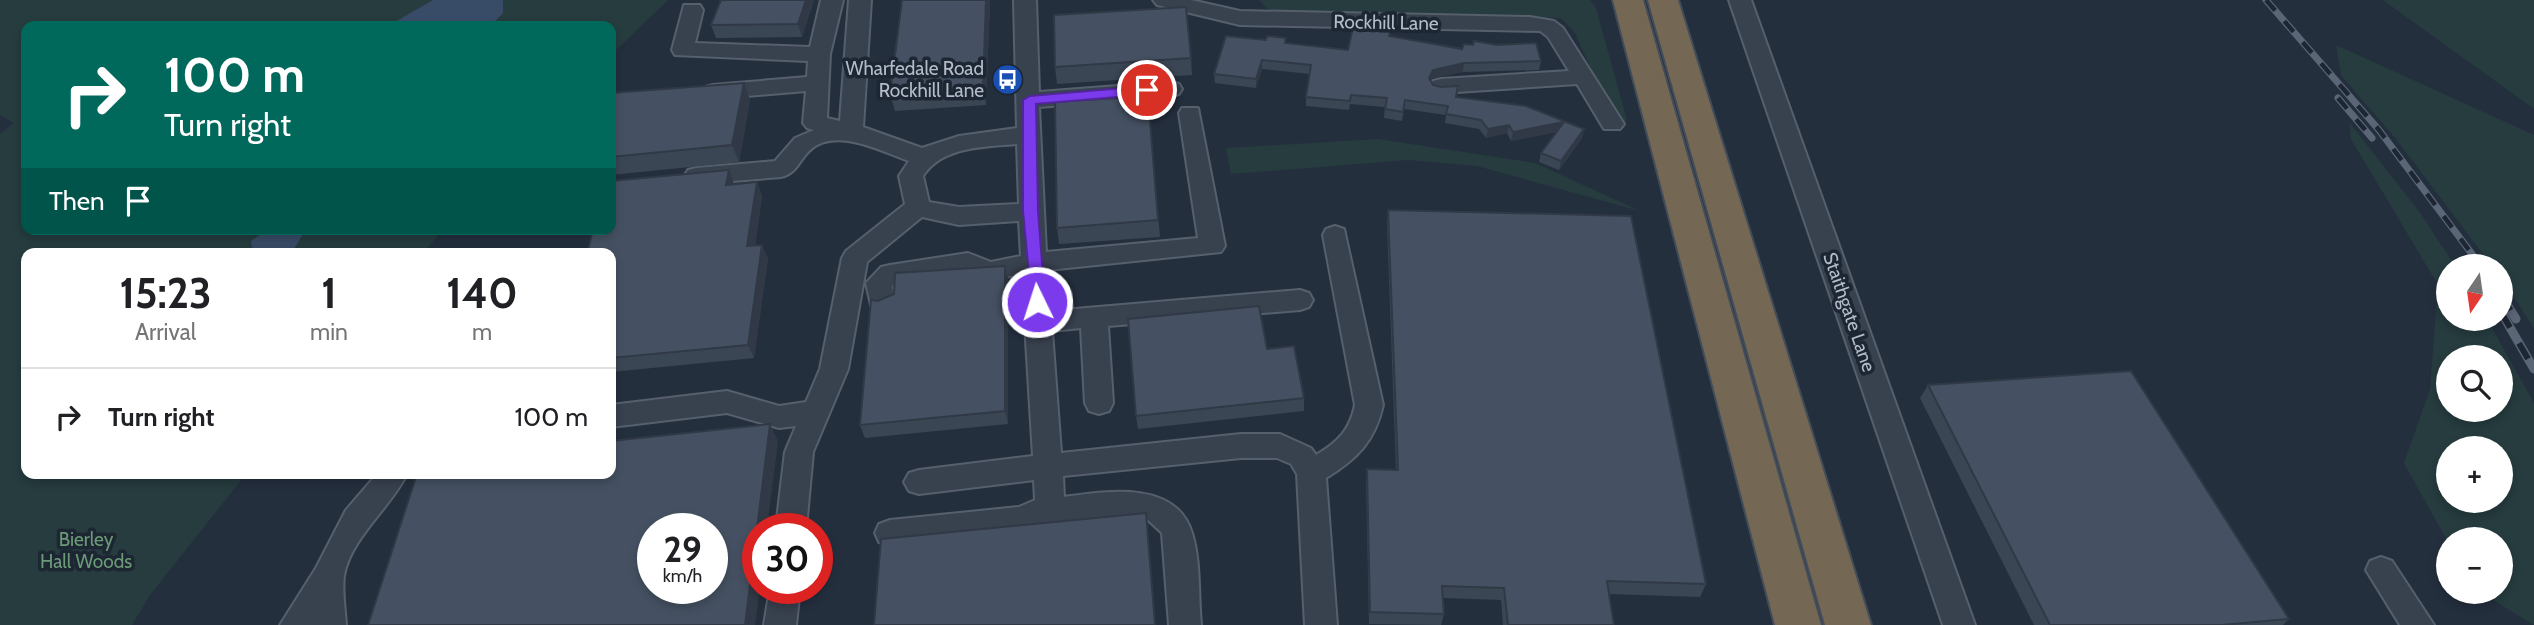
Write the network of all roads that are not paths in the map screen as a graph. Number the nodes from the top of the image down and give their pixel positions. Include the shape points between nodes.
1 (832, 0) edge
2 (860, 0) edge
3 (1025, 0) edge
4 (1164, 0) edge
5 (1740, 0) edge
6 (1637, 2) edge
7 (692, 9) dead end
8 (819, 54) junction
9 (1581, 77) junction
10 (819, 83) junction
11 (1441, 86) edge
12 (1171, 89) dead end
13 (694, 94) edge
14 (1030, 100) junction
15 (1190, 113) dead end
16 (1612, 124) dead end
17 (851, 131) junction
18 (1029, 135) junction
19 (924, 158) junction
20 (676, 178) edge
21 (918, 207) junction
22 (1031, 211) junction
23 (1335, 235) dead end
24 (1034, 262) junction
25 (1300, 300) dead end
26 (881, 302) edge
27 (1094, 317) junction
28 (1039, 322) junction
29 (1099, 402) dead end
30 (616, 415) edge
31 (815, 419) junction
32 (1048, 451) junction
33 (1311, 472) junction
34 (390, 479) edge
35 (919, 482) dead end
36 (793, 513) edge
37 (1042, 513) junction
38 (890, 533) dead end
39 (2381, 570) dead end
40 (329, 574) junction
41 (783, 604) edge
42 (296, 625) edge
43 (330, 625) edge
44 (780, 625) edge
45 (1185, 625) edge
46 (1321, 625) edge
47 (1798, 625) edge
48 (1848, 625) edge
49 (1959, 625) edge
50 (2418, 625) edge

1 - 8 street
2 - 17 street
3 - 14 street
4 - 9 street, Rockhill Lane via 1240,18 1540,25 1560,35
5 - 49 street, Staithgate Lane
6 - 47 highway
6 - 48 highway
7 - 8 street via 683,50
8 - 10 street
9 - 11 street
9 - 16 street, Rockhill Lane
10 - 13 street
10 - 17 street via 815,123
12 - 14 street
14 - 18 street
15 - 24 street via 1212,246
17 - 19 street
17 - 20 street via 799,146 781,169
18 - 19 street via 975,141
18 - 22 street
19 - 21 street via 911,176
21 - 22 street via 941,216 967,217
21 - 31 street via 855,258 834,369
22 - 24 street
23 - 33 street via 1369,405 1366,425 1350,449
24 - 26 street via 1000,271 968,262 890,274 879,284
24 - 28 street
25 - 27 street
27 - 28 street
27 - 29 street
28 - 32 street
30 - 31 street via 727,402 779,417
31 - 36 street via 799,452
32 - 33 street via 1280,446 1301,456
32 - 35 street
32 - 37 street via 1049,504
33 - 46 street
34 - 40 street via 356,519
37 - 38 street via 1019,520
37 - 45 street via 1122,504 1161,510 1176,530
39 - 50 street
40 - 42 street
40 - 43 street
41 - 44 street

